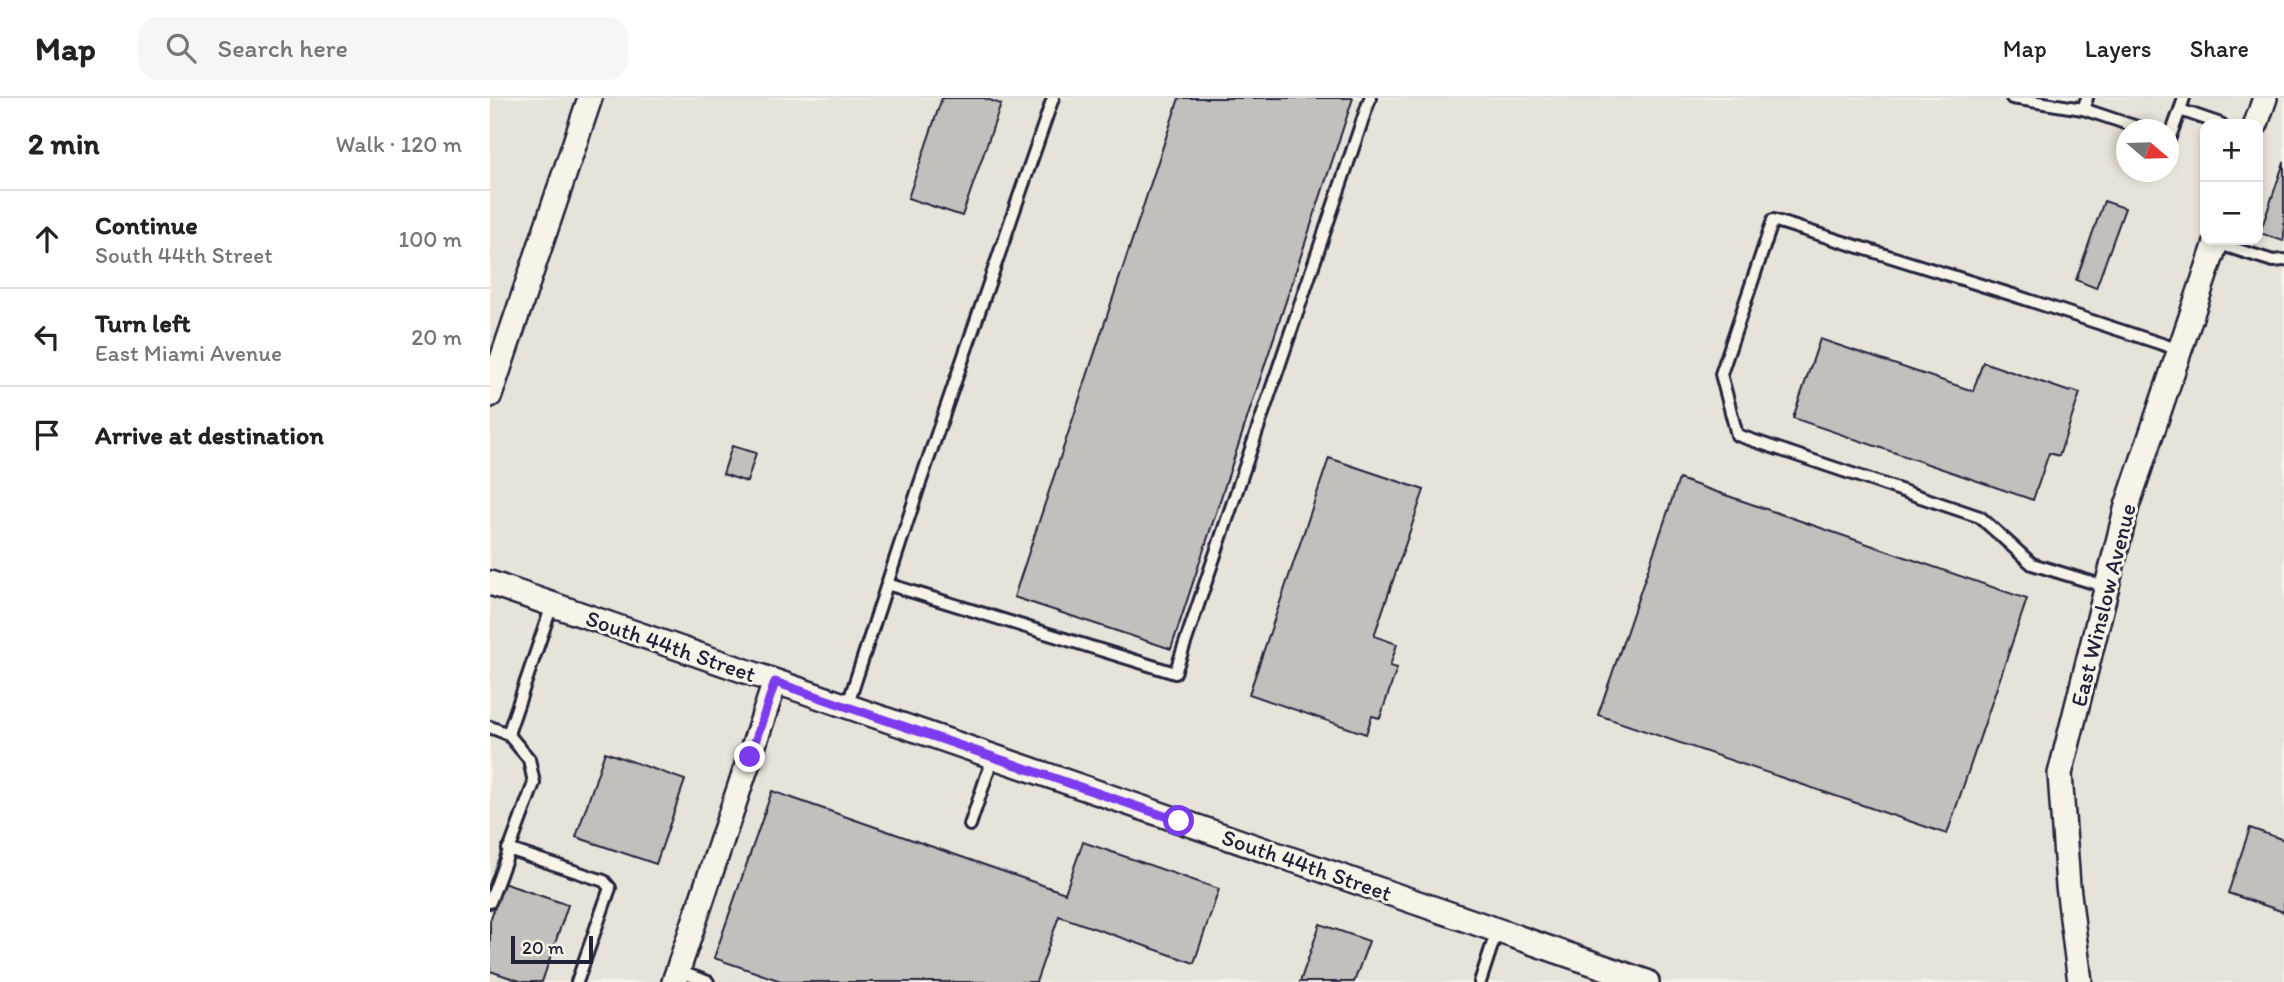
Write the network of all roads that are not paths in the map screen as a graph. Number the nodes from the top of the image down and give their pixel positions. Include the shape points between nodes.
1 (590, 98) edge
2 (1053, 98) edge
3 (1370, 98) edge
4 (2012, 98) edge
5 (2184, 98) edge
6 (2265, 98) edge
7 (2085, 103) edge
8 (2180, 110) junction
9 (2121, 119) edge
10 (2177, 119) edge
11 (2206, 119) edge
12 (2258, 119) edge
13 (2215, 245) edge
14 (2227, 245) edge
15 (2284, 260) edge
16 (2180, 350) junction
17 (490, 395) edge
18 (490, 583) edge
19 (887, 584) junction
20 (2107, 587) junction
21 (552, 605) junction
22 (775, 682) junction
23 (847, 707) junction
24 (490, 727) edge
25 (508, 734) junction
26 (993, 757) junction
27 (970, 825) dead end
28 (508, 849) junction
29 (490, 902) edge
30 (1497, 930) junction
31 (676, 977) edge
32 (577, 982) edge
33 (708, 982) edge
34 (1480, 982) edge
35 (1647, 982) edge
36 (2080, 982) edge

1 - 17 street
2 - 19 lane
3 - 19 lane via 1175,673
4 - 7 lane
5 - 8 lane
6 - 12 street
7 - 9 lane
8 - 10 lane
8 - 11 lane
13 - 16 street, East Winslow Avenue
14 - 15 lane via 2273,261
16 - 20 street, East Winslow Avenue via 2127,506
16 - 20 lane via 1773,220 1721,374 1737,435 1980,517 2032,564
18 - 21 street, South 44th Street
19 - 23 lane
20 - 36 street, East Winslow Avenue via 2060,774
21 - 22 street, South 44th Street
21 - 25 lane
22 - 23 street, South 44th Street
22 - 31 street
23 - 26 street, South 44th Street
24 - 25 lane
25 - 28 lane via 529,759 534,783
26 - 27 lane
26 - 30 street, South 44th Street
28 - 29 lane
28 - 32 lane via 604,881 610,888
30 - 34 lane
30 - 35 street, South 44th Street
31 - 33 lane

